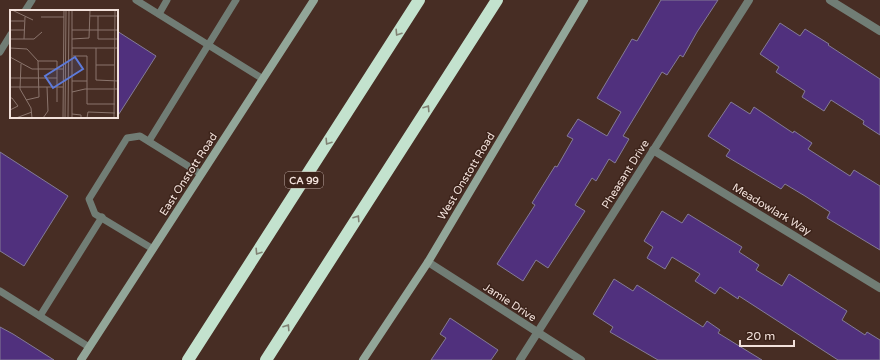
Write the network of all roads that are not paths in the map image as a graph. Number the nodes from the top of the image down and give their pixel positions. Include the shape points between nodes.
1 (32, 0) edge
2 (136, 0) edge
3 (167, 0) edge
4 (236, 0) edge
5 (314, 0) edge
6 (419, 0) edge
7 (497, 0) edge
8 (584, 0) edge
9 (749, 0) edge
10 (830, 0) edge
11 (26, 10) edge
12 (158, 14) junction
13 (880, 30) edge
14 (10, 36) edge
15 (208, 45) junction
16 (0, 52) edge
17 (263, 79) junction
18 (149, 141) junction
19 (653, 150) junction
20 (202, 174) junction
21 (102, 218) junction
22 (153, 249) junction
23 (428, 262) junction
24 (880, 288) edge
25 (0, 291) edge
26 (40, 316) junction
27 (537, 333) junction
28 (89, 347) junction
29 (81, 360) edge
30 (188, 360) edge
31 (266, 360) edge
32 (363, 360) edge
33 (520, 360) edge
34 (581, 360) edge

1 - 11 lane
2 - 12 lane
3 - 12 lane
4 - 15 lane
5 - 17 street, East Onstott Road
6 -> 30 highway, CA 99
31 -> 7 highway
8 - 23 street, West Onstott Road
9 - 19 street, Pheasant Drive
10 - 13 street
12 - 15 lane
14 - 16 lane
15 - 17 lane
15 - 18 lane
17 - 20 street, East Onstott Road
18 - 20 lane
18 - 21 lane via 140,136 127,138 89,199 95,214
19 - 24 street, Meadowlark Way
19 - 27 street, Pheasant Drive
20 - 22 street, East Onstott Road
21 - 22 lane
21 - 26 lane
22 - 28 street, East Onstott Road
23 - 27 street, Jamie Drive
23 - 32 street, West Onstott Road
25 - 26 lane
26 - 28 lane
27 - 33 street, Pheasant Drive
27 - 34 street, Jamie Drive
28 - 29 street, East Onstott Road

